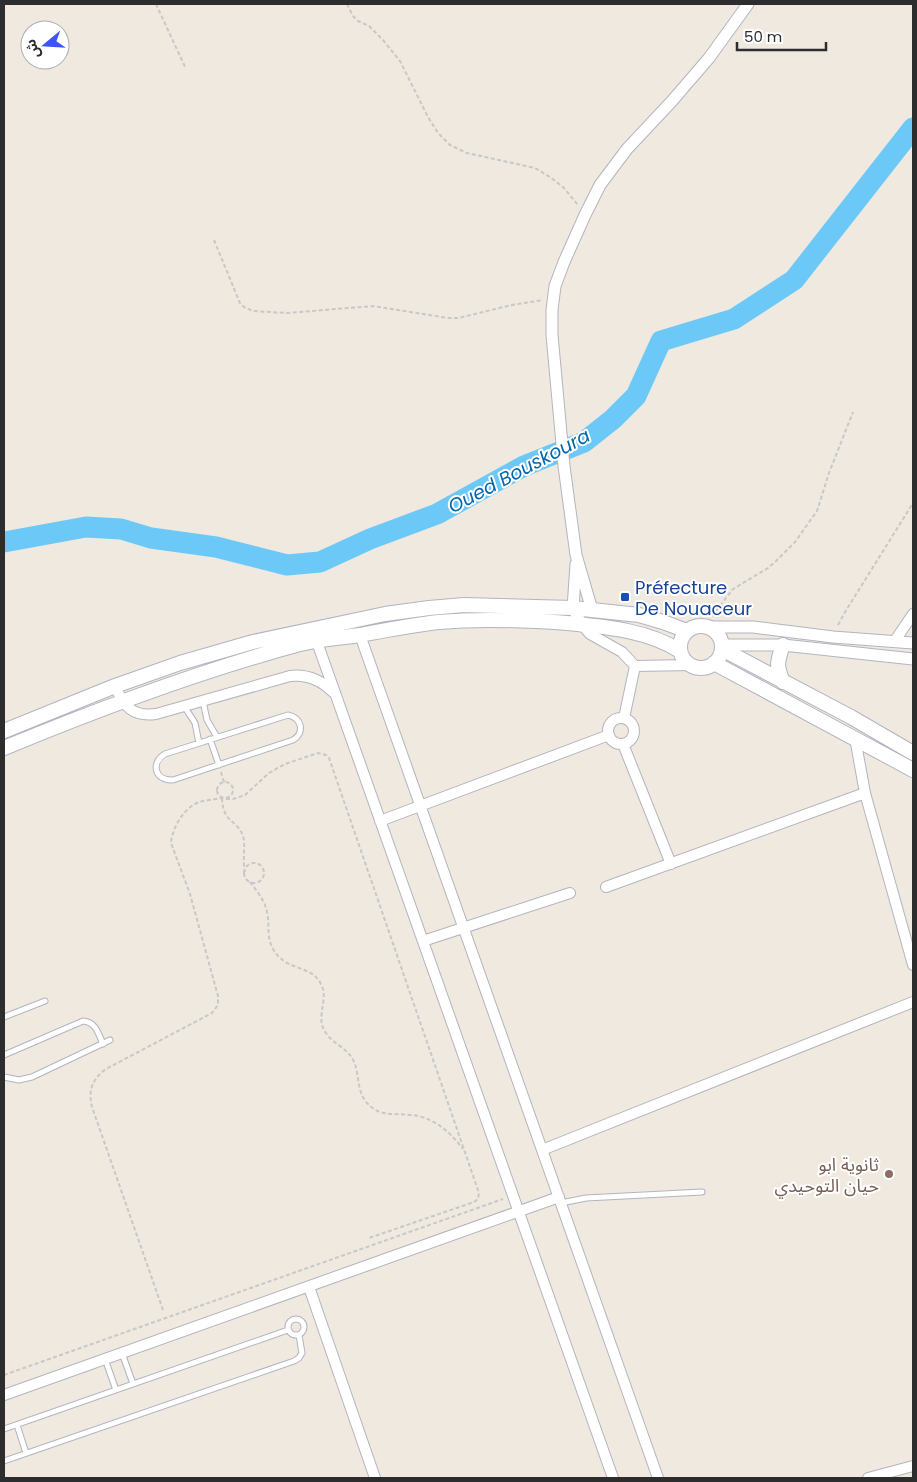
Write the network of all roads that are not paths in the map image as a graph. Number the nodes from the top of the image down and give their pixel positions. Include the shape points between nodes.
1 (748, 4) edge
2 (576, 555) junction
3 (573, 608) junction
4 (592, 610) junction
5 (913, 614) edge
6 (582, 625) junction
7 (708, 627) junction
8 (686, 631) junction
9 (360, 634) junction
10 (317, 642) junction
11 (894, 642) junction
12 (913, 643) edge
13 (783, 645) junction
14 (722, 647) junction
15 (680, 651) junction
16 (913, 659) edge
17 (714, 663) junction
18 (691, 665) junction
19 (636, 666) junction
20 (783, 682) junction
21 (115, 686) junction
22 (334, 693) junction
23 (203, 700) junction
24 (121, 701) junction
25 (184, 706) junction
26 (624, 718) junction
27 (4, 731) edge
28 (609, 735) junction
29 (217, 737) junction
30 (855, 738) junction
31 (210, 739) junction
32 (199, 743) junction
33 (623, 744) junction
34 (4, 748) edge
35 (913, 753) edge
36 (219, 765) junction
37 (913, 770) edge
38 (865, 794) junction
39 (421, 806) junction
40 (380, 821) junction
41 (671, 864) junction
42 (606, 887) dead end
43 (570, 893) dead end
44 (464, 928) junction
45 (423, 942) junction
46 (913, 965) edge
47 (45, 1001) dead end
48 (913, 1002) edge
49 (4, 1017) edge
50 (110, 1040) dead end
51 (102, 1044) junction
52 (4, 1055) edge
53 (4, 1077) edge
54 (542, 1150) junction
55 (702, 1192) dead end
56 (560, 1200) junction
57 (518, 1212) junction
58 (309, 1287) junction
59 (288, 1330) junction
60 (299, 1335) junction
61 (122, 1353) junction
62 (105, 1359) junction
63 (133, 1384) junction
64 (116, 1390) junction
65 (4, 1395) edge
66 (16, 1425) junction
67 (4, 1429) edge
68 (26, 1453) junction
69 (4, 1461) edge
70 (913, 1466) edge
71 (375, 1478) edge
72 (612, 1478) edge
73 (658, 1478) edge
74 (868, 1478) edge

1 - 2 street via 709,58 617,162 600,186 564,262 553,299 554,364
2 - 3 street
2 - 4 street
3 - 4 main road
3 - 6 street
3 - 21 main road via 464,605 385,614 252,642
4 - 8 main road via 639,615
5 - 11 street
6 - 9 main road via 468,620
6 - 15 main road via 624,630
6 - 19 street via 590,634 622,652
7 - 8 main road via 695,626
7 - 11 street via 753,628
7 - 14 main road via 718,634
8 - 15 main road
9 - 10 main road
9 - 39 street
10 - 22 street
10 - 24 main road via 192,676
11 - 12 street
13 - 14 street
13 - 16 street
13 - 20 main road via 777,668
14 - 17 main road
14 - 20 main road
15 - 18 main road
17 - 18 main road via 703,668
17 - 30 main road
18 - 19 street
19 - 26 street
20 - 35 main road
21 - 24 street
21 - 27 main road
22 - 23 street via 322,682 298,675
22 - 40 street
23 - 25 street
23 - 29 lane via 207,720
24 - 25 street via 136,713 146,715
24 - 34 main road
25 - 32 lane via 195,723
26 - 28 street via 612,722
26 - 33 street via 632,723 634,731 631,740
28 - 33 street via 614,742
28 - 39 street
29 - 31 lane
29 - 36 lane via 288,715 298,719 301,728 293,740
30 - 37 main road
30 - 38 street
31 - 32 lane
31 - 36 lane
32 - 36 lane via 160,757 156,768 162,778 173,780
33 - 41 street
38 - 41 street
38 - 46 street
39 - 40 street
39 - 44 street
40 - 45 street
41 - 42 street
43 - 44 street
44 - 45 street
44 - 54 street
45 - 57 street
47 - 49 lane
48 - 54 street
50 - 51 lane
51 - 52 lane via 94,1026 83,1021
51 - 53 lane via 32,1078
54 - 56 street
55 - 56 lane
56 - 57 street
56 - 73 street
57 - 58 street
57 - 72 street
58 - 61 street
58 - 71 street
59 - 60 lane
59 - 60 lane via 290,1321 299,1319 304,1327
59 - 63 lane
60 - 68 lane via 302,1353 294,1361
61 - 62 street
61 - 63 lane
62 - 64 lane
62 - 65 street
63 - 64 lane
64 - 66 lane
66 - 67 lane
66 - 68 lane
68 - 69 lane
70 - 74 street

